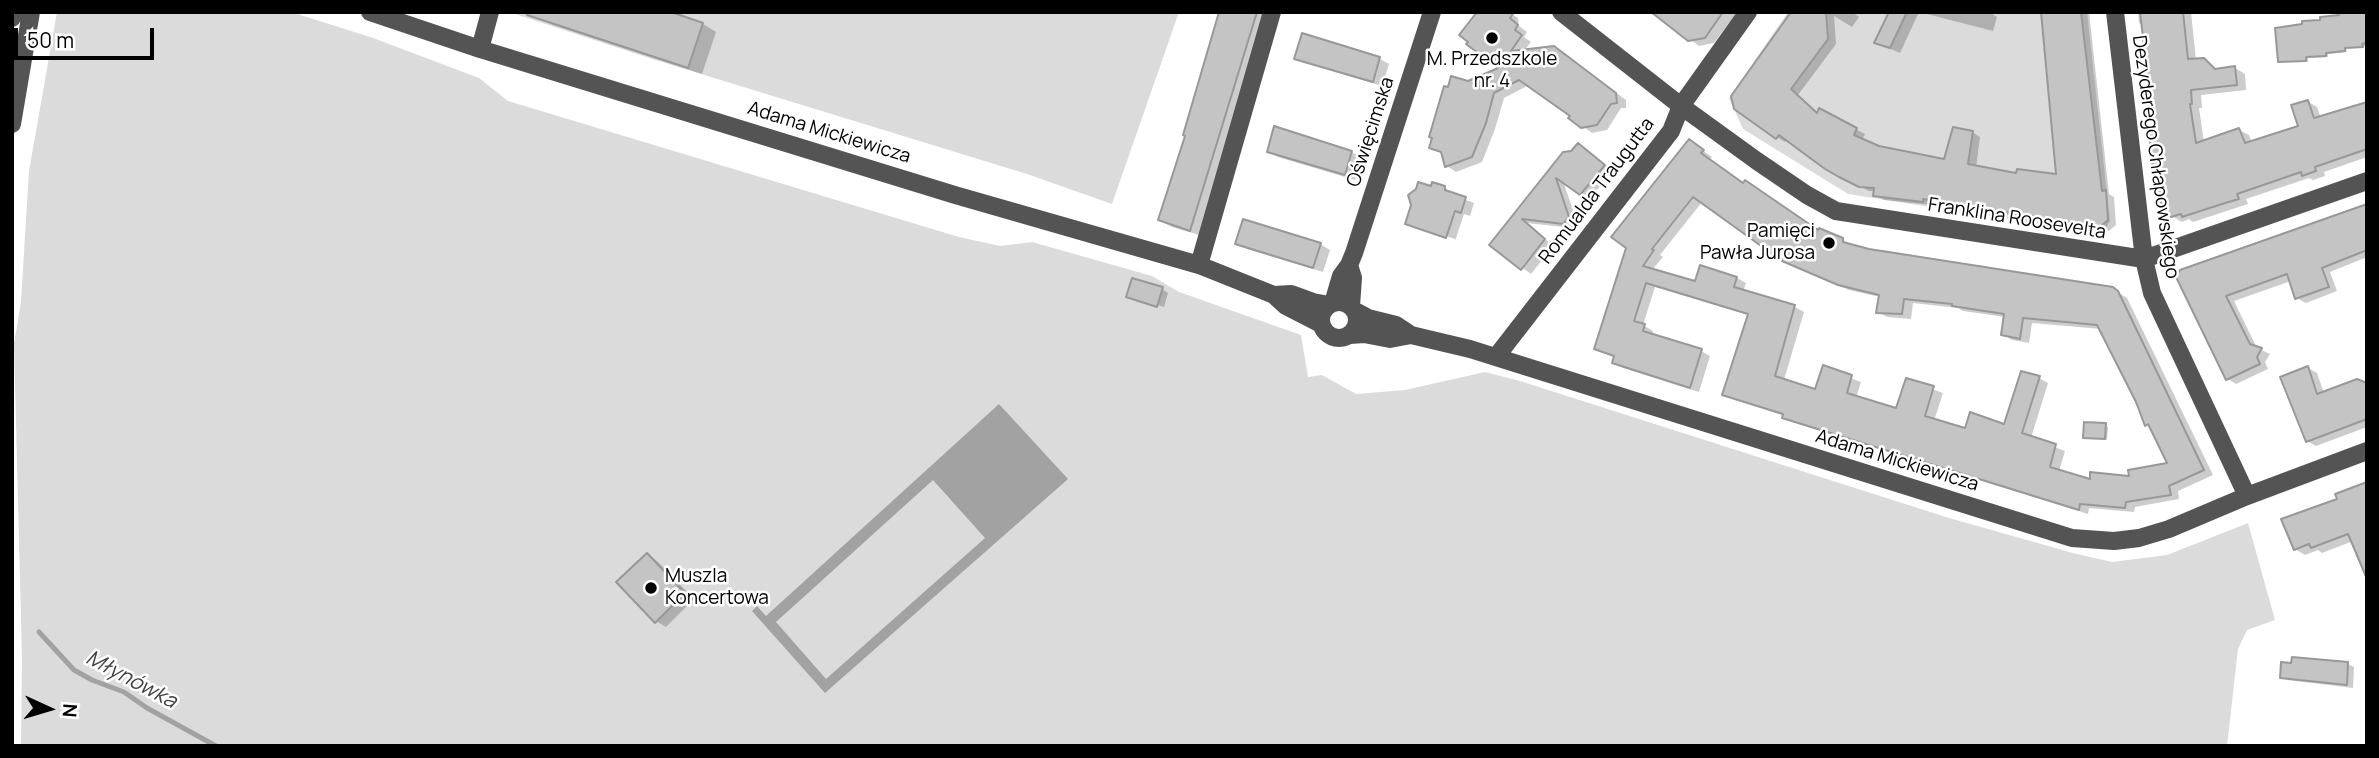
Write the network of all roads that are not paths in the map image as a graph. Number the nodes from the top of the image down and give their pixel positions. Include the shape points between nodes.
1 (14, 12) edge
2 (31, 12) edge
3 (370, 12) edge
4 (490, 12) edge
5 (1272, 12) edge
6 (1432, 12) edge
7 (1561, 12) edge
8 (1748, 12) edge
9 (2115, 12) edge
10 (12, 18) edge
11 (480, 48) junction
12 (1681, 106) junction
13 (12, 124) edge
14 (2367, 181) edge
15 (2144, 259) junction
16 (1199, 265) junction
17 (1349, 265) junction
18 (1274, 295) junction
19 (1331, 304) junction
20 (1353, 309) junction
21 (1321, 324) junction
22 (1350, 334) junction
23 (1411, 335) junction
24 (1496, 357) junction
25 (2367, 451) edge
26 (2247, 496) junction

1 - 10 street
2 - 13 street
3 - 11 street, Adama Mickiewicza
4 - 11 street
5 - 16 street
6 - 17 street, Oświęcimska
7 - 12 street, Franklina Roosevelta
8 - 12 street, Romualda Traugutta
9 - 15 street, Dezyderego Chłapowskiego
11 - 16 street, Adama Mickiewicza
12 - 15 street, Franklina Roosevelta via 1836,211
12 - 24 street, Romualda Traugutta via 1671,131
14 - 15 street, Franklina Roosevelta
15 - 26 street, Dezyderego Chłapowskiego via 2152,293
16 - 18 street, Adama Mickiewicza
17 - 19 street, Oświęcimska
17 - 20 street, Oświęcimska
18 - 19 street, Adama Mickiewicza via 1291,293
18 - 21 street, Adama Mickiewicza
19 - 20 street via 1341,302
19 - 21 street via 1322,312
20 - 22 street via 1357,323
20 - 23 street, Adama Mickiewicza
21 - 22 street via 1332,337
22 - 23 street, Adama Mickiewicza via 1390,339
23 - 24 street, Adama Mickiewicza
24 - 26 street, Adama Mickiewicza via 2073,538 2139,538
25 - 26 street, Adama Mickiewicza

